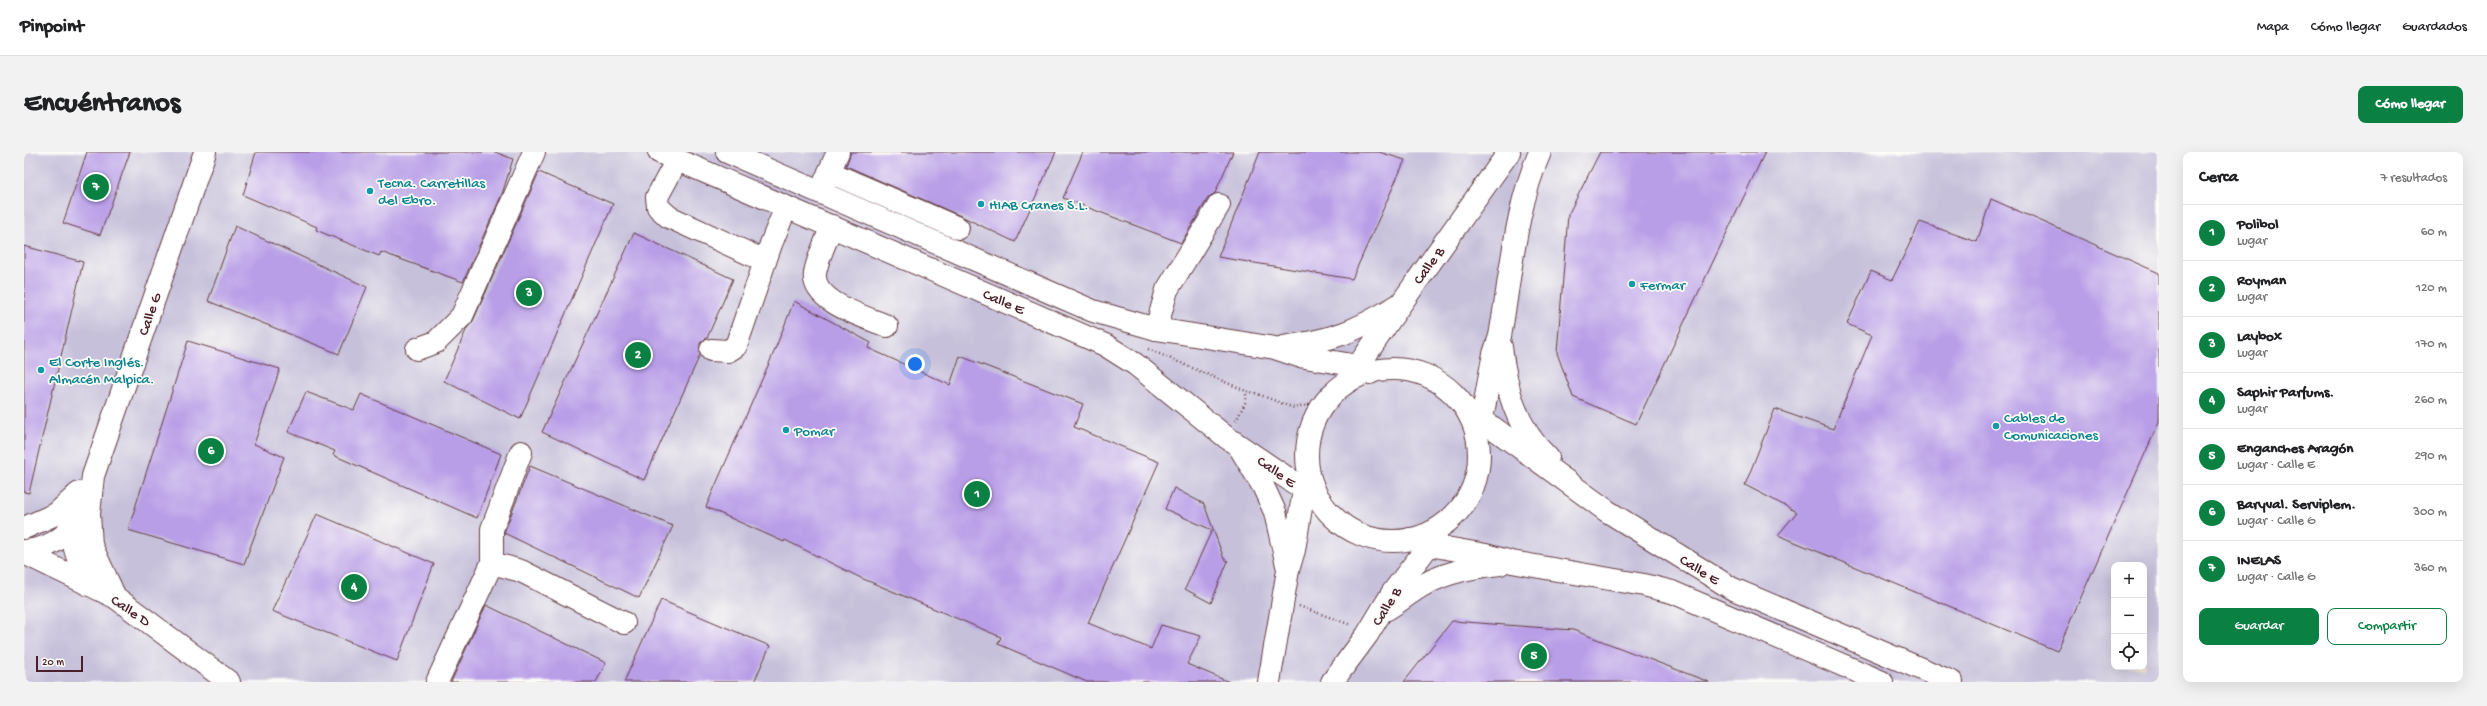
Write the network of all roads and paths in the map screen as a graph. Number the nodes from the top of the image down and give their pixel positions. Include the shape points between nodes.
1 (205, 152) edge
2 (534, 152) edge
3 (727, 152) edge
4 (838, 152) edge
5 (1509, 152) edge
6 (1540, 152) edge
7 (668, 156) edge
8 (829, 172) junction
9 (820, 192) junction
10 (1219, 205) dead end
11 (786, 207) junction
12 (832, 226) junction
13 (948, 248) junction
14 (765, 260) junction
15 (1400, 305) junction
16 (887, 326) dead end
17 (1156, 329) junction
18 (1499, 338) junction
19 (1275, 348) junction
20 (417, 349) dead end
21 (711, 350) dead end
22 (1149, 350) dead end
23 (1360, 373) junction
24 (1246, 391) junction
25 (1327, 401) junction
26 (1476, 424) junction
27 (1234, 425) dead end
28 (1240, 447) junction
29 (521, 452) dead end
30 (1564, 478) junction
31 (1311, 488) junction
32 (83, 499) junction
33 (24, 528) edge
34 (71, 530) junction
35 (1426, 537) junction
36 (24, 552) edge
37 (1512, 562) junction
38 (492, 563) junction
39 (1288, 570) junction
40 (87, 584) junction
41 (115, 598) junction
42 (1297, 606) dead end
43 (1383, 612) junction
44 (624, 623) dead end
45 (1354, 626) dead end
46 (229, 682) edge
47 (438, 682) edge
48 (1268, 682) edge
49 (1332, 682) edge
50 (1882, 682) edge
51 (1952, 682) edge

1 - 32 street, Calle G
2 - 20 street via 462,316 436,342
3 - 9 street, Calle E
4 - 8 street
5 - 15 street, Calle B
6 - 18 street via 1533,169 1518,230
7 - 11 street, Calle E
7 - 14 street via 657,196 658,207 669,217
8 - 9 street
8 - 13 street via 962,225
9 - 13 street, Calle E
10 - 17 street via 1167,290
11 - 12 street, Calle E
11 - 14 street
12 - 16 street via 815,274 818,289 831,302
12 - 28 street, Calle E via 1105,345 1135,364
13 - 17 street, Calle E via 1093,311
14 - 21 street via 736,346 728,351
15 - 19 street, Calle E via 1347,334
15 - 23 street, Calle B
17 - 19 street, Calle E
18 - 26 street
18 - 30 street via 1508,389 1518,417 1534,443
19 - 23 street, Calle E
22 - 24 path
23 - 25 street, Calle B
23 - 26 street, Calle E via 1400,370 1428,377 1453,393
24 - 25 path via 1255,392 1294,408
24 - 27 path via 1246,401
25 - 31 street, Calle B via 1316,418 1310,436 1308,449
26 - 30 street, Calle E
26 - 35 street, Calle B via 1479,461 1473,487 1459,510
28 - 31 street, Calle E
28 - 39 street via 1275,512
29 - 38 street via 492,529
30 - 51 street, Calle E via 1607,511 1731,588
31 - 35 street, Calle E via 1329,512 1352,531 1381,540
31 - 39 street
32 - 33 street, Calle G
32 - 34 street
32 - 41 street via 91,545
34 - 36 street via 50,545
34 - 40 street via 76,555
35 - 37 street, Calle E
35 - 43 street, Calle B
36 - 40 street, Calle D
37 - 43 street, Calle E via 1471,568 1442,576 1415,590
37 - 50 street, Calle E via 1672,592
38 - 44 street via 521,571
38 - 47 street
39 - 48 street
40 - 41 street, Calle D
41 - 46 street, Calle D
42 - 45 path
43 - 49 street, Calle B

